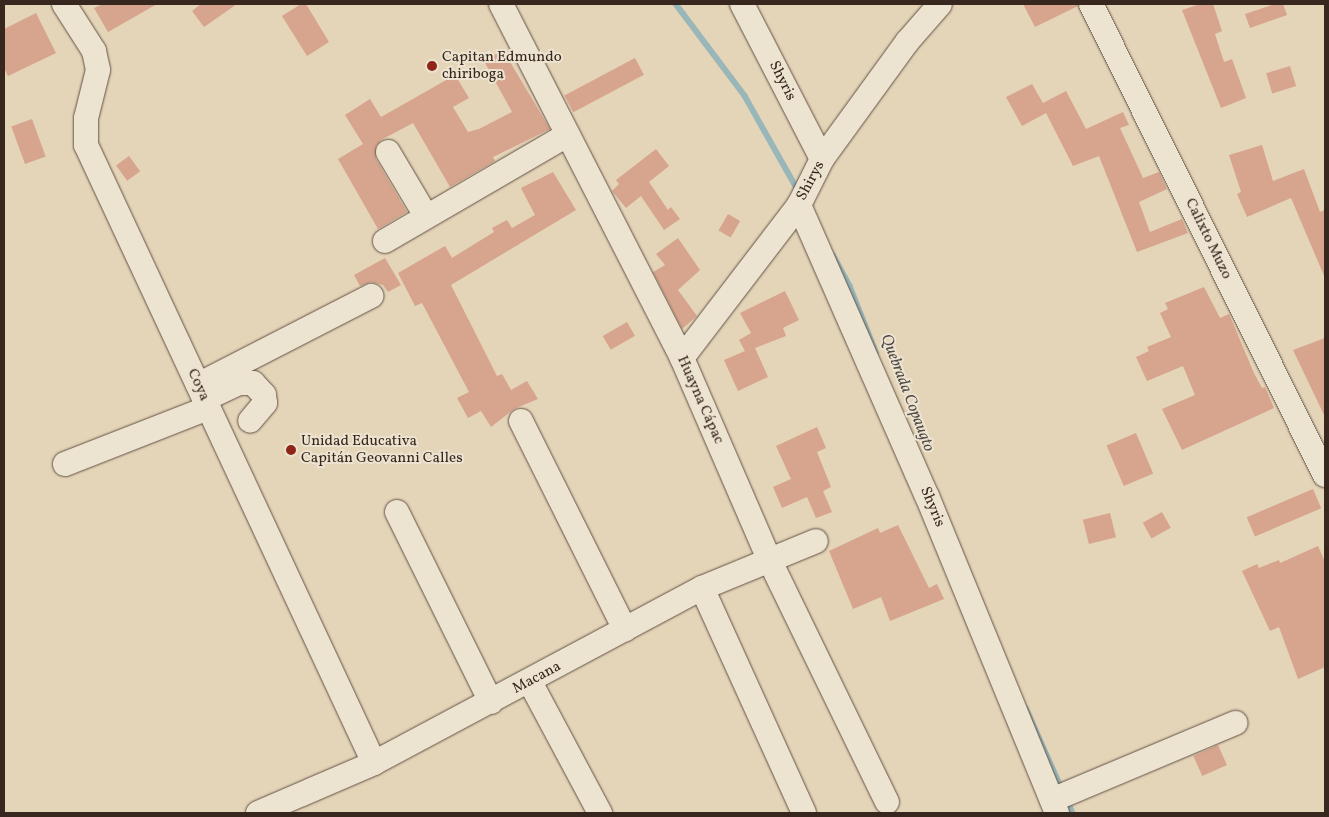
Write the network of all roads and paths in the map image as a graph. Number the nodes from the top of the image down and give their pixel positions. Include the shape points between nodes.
1 (64, 4) edge
2 (501, 4) edge
3 (742, 4) edge
4 (940, 4) edge
5 (1091, 4) edge
6 (567, 135) junction
7 (388, 152) dead end
8 (822, 158) junction
9 (799, 205) junction
10 (426, 216) junction
11 (385, 241) dead end
12 (371, 296) dead end
13 (682, 358) junction
14 (203, 398) junction
15 (250, 421) dead end
16 (521, 422) dead end
17 (65, 464) dead end
18 (1325, 475) edge
19 (396, 512) dead end
20 (816, 541) dead end
21 (769, 559) junction
22 (702, 588) junction
23 (625, 630) junction
24 (530, 682) junction
25 (491, 702) junction
26 (1235, 723) dead end
27 (374, 763) junction
28 (888, 802) dead end
29 (1054, 807) edge
30 (258, 813) edge
31 (600, 813) edge
32 (804, 813) edge

1 - 14 street, Coya via 94,52 98,70 86,118 86,145
2 - 6 street, Huayna Cápac via 530,54
3 - 8 street, Shyris
4 - 8 street, Shirys via 907,42
5 - 18 street, Calixto Muzo
6 - 10 street
6 - 13 street, Huayna Cápac
7 - 10 street
8 - 9 street, Shirys
9 - 13 street, Shirys
9 - 29 street, Shyris via 927,496
10 - 11 street
12 - 14 street
13 - 21 street, Huayna Cápac
14 - 15 street via 239,383 253,383 264,395 265,403
14 - 17 street
14 - 27 street, Coya
16 - 23 street
19 - 25 street
20 - 21 street, Macana
21 - 22 street, Macana
21 - 28 street, Huayna Cápac
22 - 23 street, Macana
22 - 32 street
23 - 24 street, Macana
24 - 25 street, Macana
24 - 31 street
25 - 27 street, Macana
26 - 29 street
27 - 30 street, Macana

